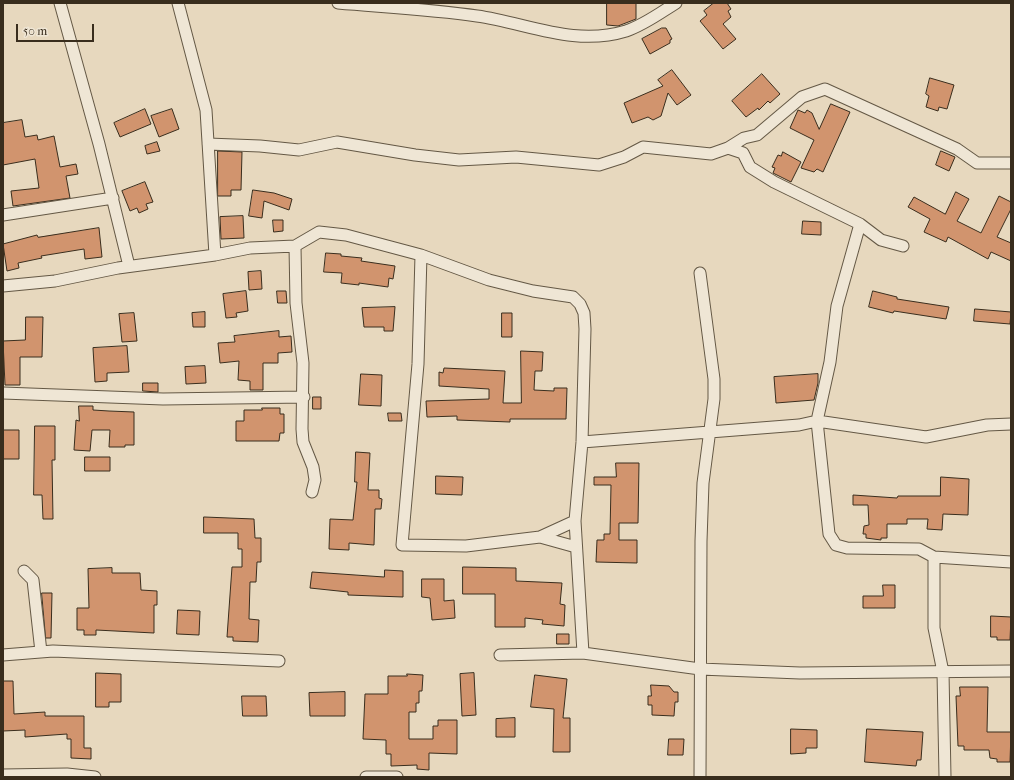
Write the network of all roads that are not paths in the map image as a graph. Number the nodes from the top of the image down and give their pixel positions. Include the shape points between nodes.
1 (60, 3) edge
2 (178, 3) edge
3 (338, 3) edge
4 (676, 3) edge
5 (208, 144) junction
6 (728, 148) junction
7 (1011, 163) edge
8 (113, 198) junction
9 (3, 215) edge
10 (860, 224) junction
11 (295, 246) junction
12 (903, 246) dead end
13 (215, 255) junction
14 (421, 255) junction
15 (129, 266) junction
16 (700, 273) dead end
17 (3, 286) edge
18 (3, 393) edge
19 (304, 397) junction
20 (817, 421) junction
21 (1011, 424) edge
22 (710, 432) junction
23 (582, 442) junction
24 (312, 492) dead end
25 (575, 521) junction
26 (540, 538) junction
27 (576, 547) junction
28 (934, 557) junction
29 (1011, 562) edge
30 (24, 571) dead end
31 (41, 652) junction
32 (583, 654) junction
33 (3, 655) edge
34 (500, 655) dead end
35 (278, 661) dead end
36 (700, 669) junction
37 (1011, 671) edge
38 (943, 672) junction
39 (3, 775) edge
40 (95, 777) edge
41 (366, 777) edge
42 (397, 777) edge
43 (700, 777) edge
44 (945, 777) edge

1 - 8 street
2 - 5 street via 206,110
3 - 4 street via 477,16 559,35 594,37 626,30
5 - 6 street via 299,150 337,142 459,160 516,157 599,165 644,147 711,154
5 - 13 street
6 - 7 street via 744,138 757,135 802,97 825,89 957,149 977,162
6 - 10 street via 743,153 750,167 774,182
8 - 9 street
8 - 15 street
10 - 12 street via 881,240
10 - 20 street via 837,306 830,362
11 - 13 street via 250,248
11 - 14 street via 319,232 346,235
11 - 19 street via 296,303
13 - 15 street
14 - 23 street via 489,280 533,291 573,297 580,304 585,329
14 - 26 street via 418,364 402,545 466,546
15 - 17 street via 55,281
16 - 22 street via 714,379
18 - 19 street via 163,399
19 - 24 street via 302,435 313,467 315,480
20 - 21 street via 926,437 987,425
20 - 22 street via 800,425
20 - 28 street via 829,534 836,545 847,548 919,549
22 - 23 street
22 - 36 street via 703,483
23 - 25 street
25 - 26 street
25 - 27 street
26 - 27 street
27 - 32 street
28 - 29 street
28 - 38 street via 934,628
30 - 31 street via 33,580
31 - 33 street
31 - 35 street via 53,650
32 - 34 street
32 - 36 street
36 - 38 street via 856,674
36 - 43 street
37 - 38 street
38 - 44 street
39 - 40 street via 67,774
41 - 42 street

